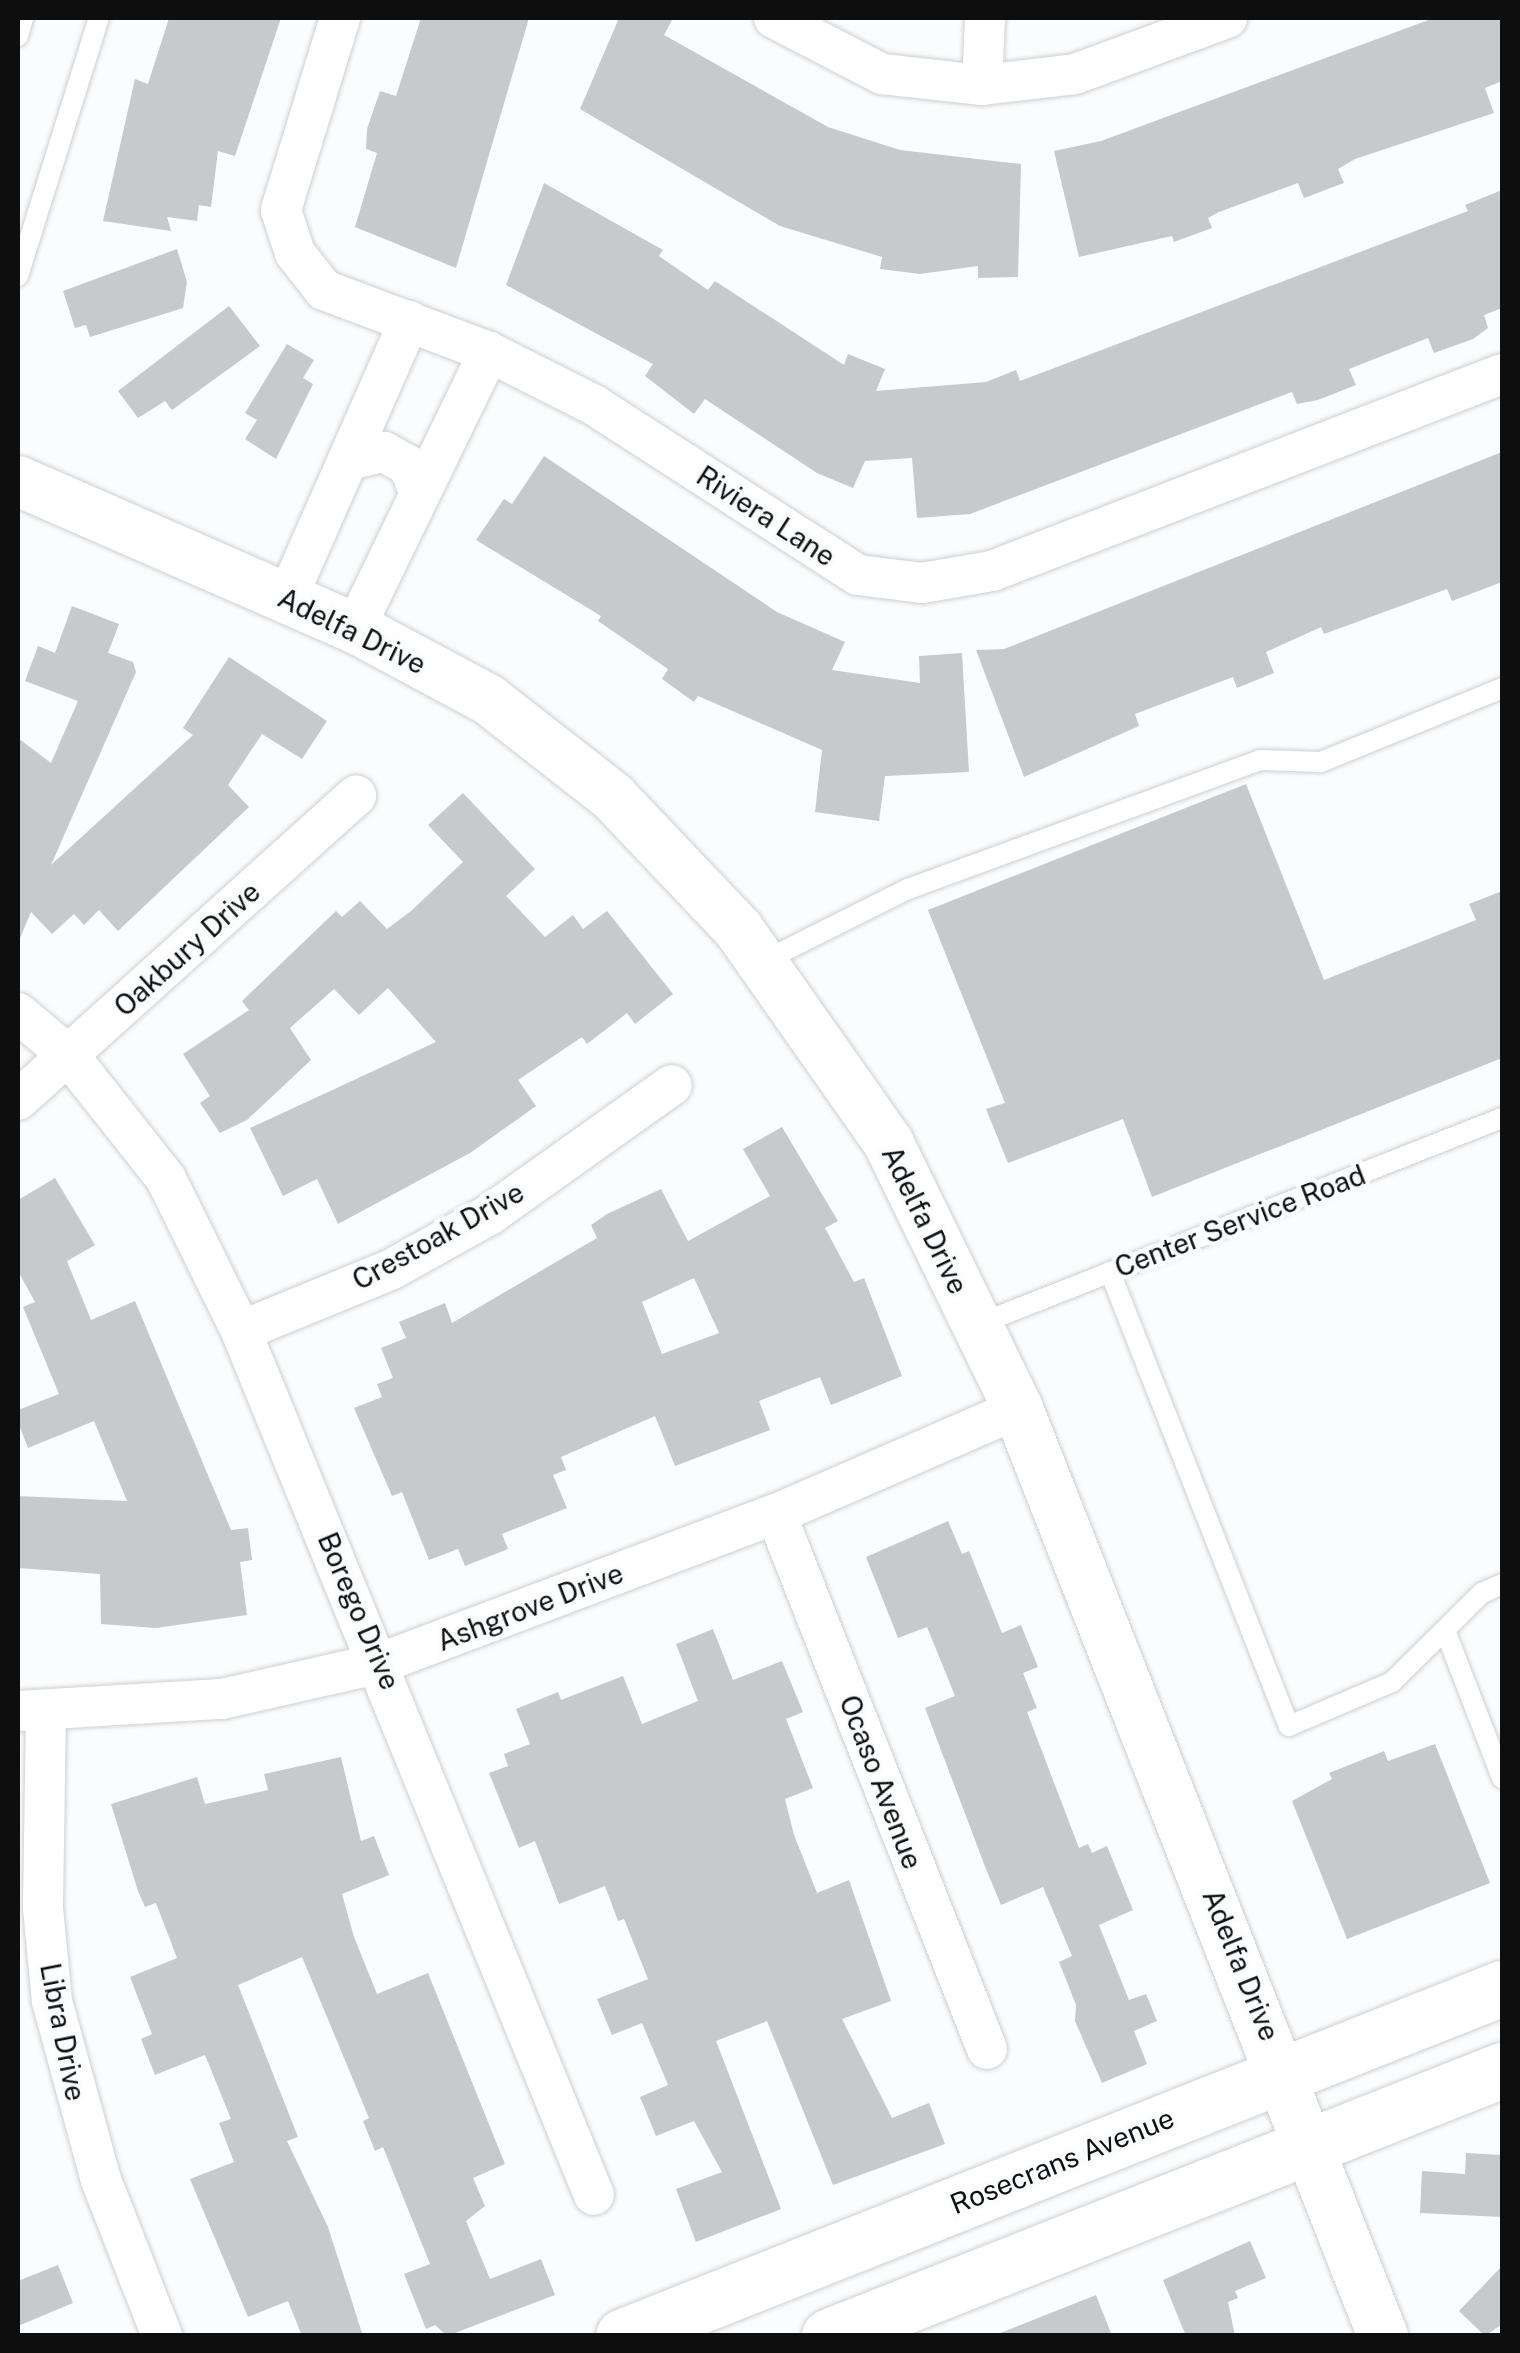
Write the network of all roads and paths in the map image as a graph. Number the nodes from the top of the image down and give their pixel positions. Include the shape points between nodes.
1 (23, 18) edge
2 (99, 18) edge
3 (340, 18) edge
4 (774, 18) edge
5 (984, 18) edge
6 (1227, 18) edge
7 (18, 36) edge
8 (982, 85) junction
9 (18, 276) edge
10 (410, 321) junction
11 (489, 352) junction
12 (1502, 374) edge
13 (348, 460) junction
14 (18, 481) edge
15 (420, 494) junction
16 (286, 598) junction
17 (355, 628) junction
18 (1502, 688) edge
19 (356, 796) dead end
20 (762, 962) junction
21 (18, 1013) edge
22 (69, 1056) junction
23 (672, 1085) dead end
24 (18, 1100) edge
25 (1502, 1118) edge
26 (1110, 1272) junction
27 (977, 1324) junction
28 (241, 1331) junction
29 (1018, 1409) junction
30 (776, 1514) junction
31 (1502, 1584) edge
32 (1445, 1630) junction
33 (381, 1662) junction
34 (32, 1712) edge
35 (1502, 1778) edge
36 (1502, 1988) edge
37 (986, 2049) dead end
38 (1502, 2070) edge
39 (1285, 2073) junction
40 (1312, 2145) junction
41 (594, 2195) dead end
42 (162, 2336) edge
43 (623, 2336) edge
44 (829, 2336) edge
45 (1384, 2336) edge

1 - 7 lane
2 - 9 lane
3 - 10 street, Riviera Lane via 282,210 294,253 324,290
4 - 8 street via 882,74
5 - 8 street
6 - 8 street via 1075,74
10 - 11 street, Riviera Lane
10 - 13 street
11 - 12 street, Riviera Lane via 594,406 858,575 922,583 992,572
11 - 15 street
13 - 15 street via 384,452 410,466
13 - 16 street
14 - 16 street, Adelfa Drive
15 - 17 street
16 - 17 street, Adelfa Drive
17 - 20 street, Adelfa Drive via 489,700 613,797
18 - 20 lane via 1320,762 1260,760 908,889
19 - 22 street, Oakbury Drive
20 - 27 street, Adelfa Drive via 888,1142
21 - 22 street, Borego Drive
22 - 24 street, Oakbury Drive
22 - 28 street, Borego Drive via 166,1179
23 - 28 street, Crestoak Drive via 490,1215 392,1269
25 - 26 lane, Center Service Road
26 - 27 lane, Center Service Road
26 - 32 lane via 1289,1726 1392,1682
27 - 29 street, Adelfa Drive
28 - 33 street, Borego Drive
29 - 30 street, Ashgrove Drive
29 - 39 street, Adelfa Drive
30 - 33 street, Ashgrove Drive
30 - 37 street, Ocaso Avenue
31 - 32 lane via 1482,1592
32 - 35 lane
33 - 34 street, Ashgrove Drive via 222,1699
33 - 41 street, Borego Drive
34 - 42 street, Libra Drive via 52,2002 101,2180
36 - 39 main road, Rosecrans Avenue
38 - 40 main road
39 - 40 street, Adelfa Drive
39 - 43 main road, Rosecrans Avenue
40 - 44 main road
40 - 45 street, Adelfa Drive

